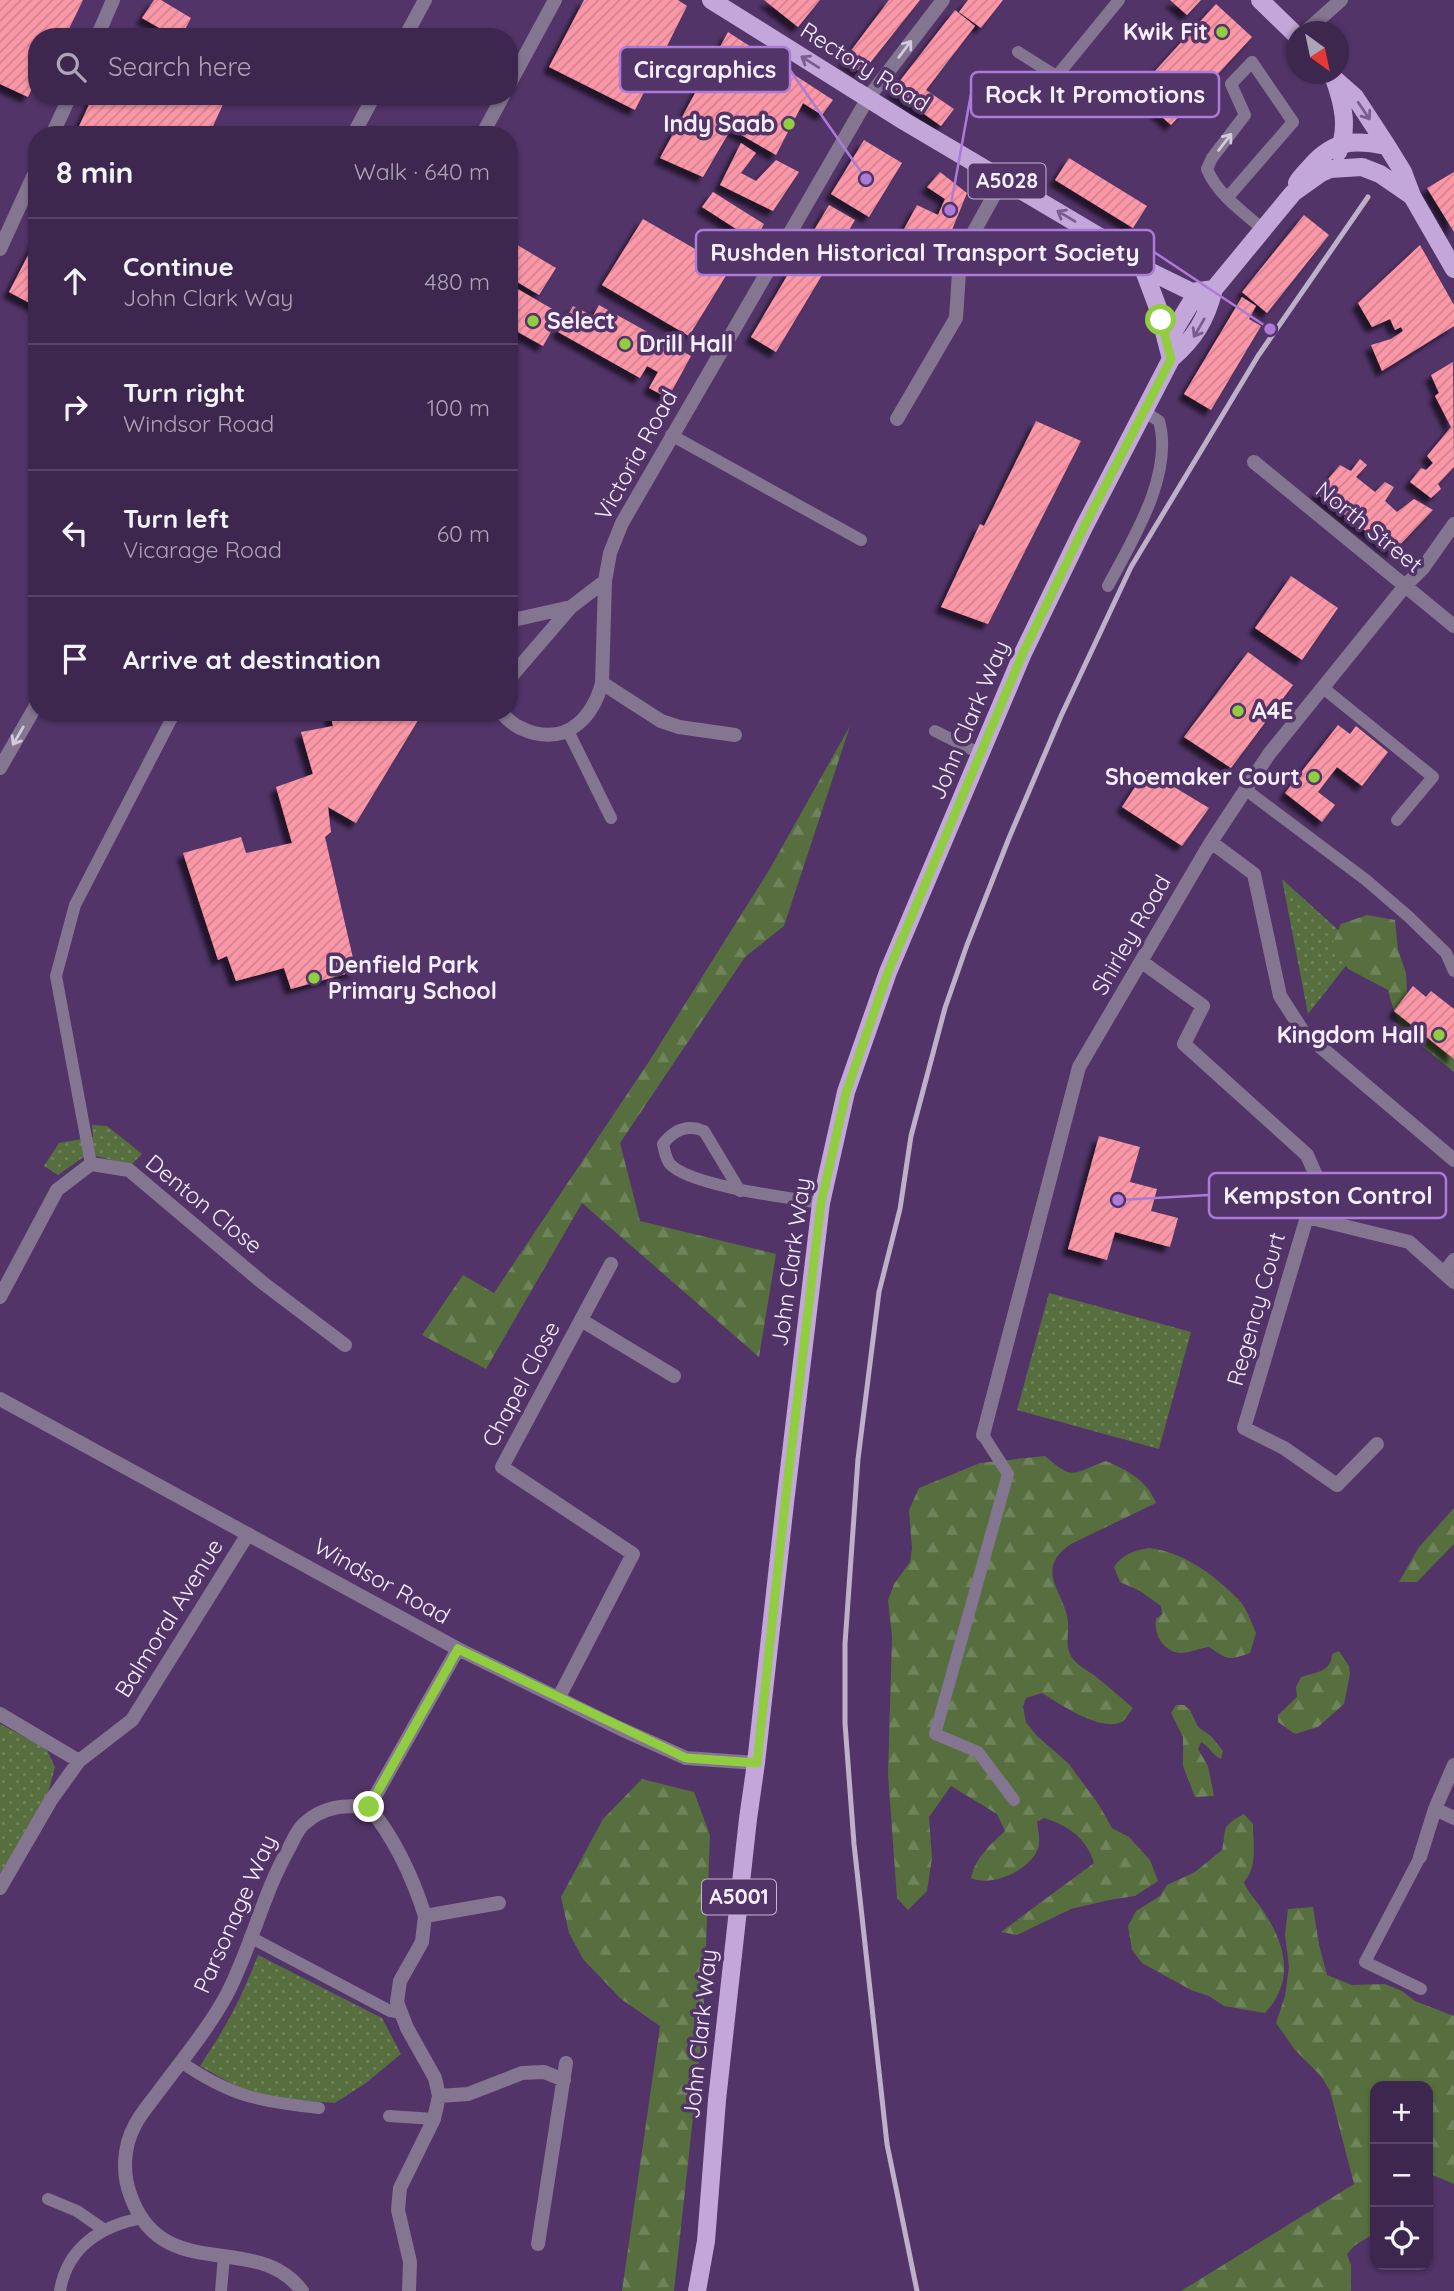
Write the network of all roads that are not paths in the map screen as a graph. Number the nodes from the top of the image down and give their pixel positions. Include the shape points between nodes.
1 (113, 0) edge
2 (425, 0) edge
3 (555, 0) edge
4 (711, 0) edge
5 (943, 0) edge
6 (1119, 0) edge
7 (1260, 0) edge
8 (1340, 0) edge
9 (1317, 21) edge
10 (1286, 25) edge
11 (101, 28) edge
12 (410, 28) edge
13 (1018, 52) dead end
14 (518, 68) edge
15 (1056, 77) junction
16 (1334, 84) edge
17 (1340, 84) edge
18 (868, 98) junction
19 (1096, 102) dead end
20 (66, 105) edge
21 (369, 105) edge
22 (498, 105) edge
23 (56, 126) edge
24 (358, 126) edge
25 (487, 126) edge
26 (1342, 143) junction
27 (1387, 146) junction
28 (1331, 169) junction
29 (1003, 179) junction
30 (28, 188) edge
31 (1293, 193) junction
32 (1412, 196) junction
33 (1228, 197) junction
34 (1264, 230) junction
35 (0, 249) edge
36 (1143, 268) junction
37 (1454, 268) edge
38 (1214, 289) junction
39 (1171, 359) junction
40 (1145, 412) junction
41 (897, 419) dead end
42 (671, 435) junction
43 (1254, 462) dead end
44 (1454, 524) edge
45 (861, 540) dead end
46 (605, 581) junction
47 (1108, 586) dead end
48 (1405, 586) junction
49 (570, 607) junction
50 (518, 619) edge
51 (1454, 626) edge
52 (518, 669) edge
53 (602, 683) junction
54 (1322, 687) junction
55 (28, 720) edge
56 (170, 721) edge
57 (508, 721) edge
58 (568, 731) junction
59 (935, 732) dead end
60 (735, 735) dead end
61 (981, 754) junction
62 (0, 768) edge
63 (1246, 790) junction
64 (611, 818) dead end
65 (1397, 820) dead end
66 (1211, 842) junction
67 (1142, 962) junction
68 (1454, 971) edge
69 (1454, 1160) edge
70 (91, 1164) junction
71 (740, 1191) junction
72 (821, 1203) junction
73 (1307, 1217) junction
74 (1454, 1260) edge
75 (611, 1264) dead end
76 (1449, 1278) edge
77 (0, 1297) edge
78 (581, 1320) junction
79 (345, 1345) dead end
80 (674, 1376) dead end
81 (0, 1399) edge
82 (983, 1435) joint
83 (1377, 1444) dead end
84 (248, 1534) junction
85 (458, 1649) junction
86 (559, 1697) junction
87 (0, 1714) edge
88 (79, 1761) junction
89 (757, 1763) junction
90 (1454, 1765) edge
91 (1014, 1800) dead end
92 (369, 1807) junction
93 (1435, 1809) junction
94 (1454, 1818) edge
95 (1420, 1857) joint
96 (0, 1888) edge
97 (499, 1903) dead end
98 (425, 1916) junction
99 (250, 1937) junction
100 (1421, 1989) dead end
101 (401, 2013) junction
102 (181, 2062) junction
103 (566, 2063) dead end
104 (564, 2080) junction
105 (439, 2096) junction
106 (319, 2108) dead end
107 (389, 2116) dead end
108 (434, 2119) junction
109 (48, 2199) dead end
110 (143, 2218) junction
111 (103, 2229) junction
112 (538, 2244) dead end
113 (224, 2257) junction
114 (60, 2291) edge
115 (221, 2291) edge
116 (302, 2291) edge
117 (409, 2291) edge
118 (697, 2291) edge

1 - 11 street
2 - 12 street
3 - 14 street
18 -> 4 main road, Rectory Road / A5028
18 -> 5 street, Victoria Road
6 - 15 lane
7 - 10 main road
8 - 9 street
13 - 15 lane
15 - 19 lane
16 - 26 main road via 1343,110
17 -> 27 main road
18 - 29 main road, Rectory Road / A5028
18 - 42 street, Victoria Road
20 - 23 street
21 - 24 street
22 - 25 street
26 - 27 main road
26 - 28 main road
26 - 31 main road via 1317,159 1298,179
27 - 32 main road
28 - 31 main road
28 - 32 main road via 1372,170
36 -> 29 main road, Rectory Road / A5028
29 - 41 street via 960,257 956,318
30 - 35 street
31 - 34 main road
32 - 37 main road
33 -> 33 lane via 1207,169 1245,115 1231,84 1252,62 1293,122
33 - 34 lane
34 - 38 main road
36 - 38 main road, Rectory Road / A5028 via 1192,292
36 - 39 main road
38 - 39 main road, A5001 via 1209,311 1194,337
39 - 40 main road, John Clark Way / A5001
40 - 47 lane via 1159,421 1164,437 1157,486
40 - 61 main road, John Clark Way / A5001 via 1034,630
42 - 45 lane
42 - 46 street, Victoria Road via 622,523
43 - 48 street, North Street
44 - 48 street, Shirley Road
46 - 49 street
46 - 53 street, Victoria Road
48 - 51 street, North Street
48 - 54 street, Shirley Road
49 - 50 street
49 - 52 street
53 - 58 street, Victoria Road via 587,716
53 - 60 street via 661,721
54 - 63 street, Shirley Road
54 - 65 lane via 1433,777
55 -> 62 street
56 - 70 lane via 75,905 56,976
57 - 58 street via 524,730 556,735
58 - 64 lane
59 - 61 lane
61 - 72 main road, John Clark Way / A5001 via 888,972 846,1093
63 - 66 street, Shirley Road
63 - 68 lane via 1377,889 1446,953
66 - 67 street, Shirley Road
66 - 69 street via 1254,874 1280,996 1304,1033
67 - 73 street, Regency Court via 1203,1006 1184,1044 1307,1155 1318,1180
67 - 82 street, Shirley Road via 1079,1067
70 - 77 street via 57,1190
70 - 79 street, Denton Close via 129,1170
71 - 71 lane via 671,1166 663,1144 671,1133 682,1129 704,1131
71 - 72 lane
72 - 89 main road, John Clark Way / A5001
73 - 76 street via 1409,1242
73 - 83 street, Regency Court via 1244,1428 1284,1448 1337,1485
74 - 76 street
75 - 78 street, Chapel Close
78 - 80 street
78 - 86 street, Chapel Close via 502,1467 634,1554
81 - 84 street, Windsor Road
82 - 91 lane via 1008,1474 935,1734 978,1752
84 - 85 street, Windsor Road
84 - 88 street, Balmoral Avenue via 132,1720
85 - 86 street, Windsor Road
85 - 92 street
86 - 89 street, Windsor Road via 686,1758
87 - 88 street
88 - 96 street, Balmoral Avenue
89 - 118 main road, John Clark Way / A5001
90 - 93 street
92 - 98 street via 385,1827
92 - 99 street, Parsonage Way via 326,1808 302,1824 271,1881
93 - 94 street
93 - 95 street
95 - 100 lane via 1366,1962
97 - 98 street
98 - 101 street via 422,1942 400,1981 397,2002
99 - 101 lane
99 - 102 street, Parsonage Way via 227,1994
101 - 105 street via 435,2078
102 - 106 lane via 236,2093 267,2103
102 - 110 street, Parsonage Way via 135,2125 126,2149 125,2174 131,2198
103 - 104 street
104 - 105 street via 544,2072 522,2073 468,2095
104 - 112 street
105 - 108 street
107 - 108 lane
108 - 117 street via 400,2188 398,2210 410,2262
109 - 111 lane
110 - 111 lane
110 - 113 street, Parsonage Way via 158,2237 179,2249
111 - 114 lane via 75,2256
113 - 115 lane
113 - 116 street, Parsonage Way via 254,2260 279,2271

